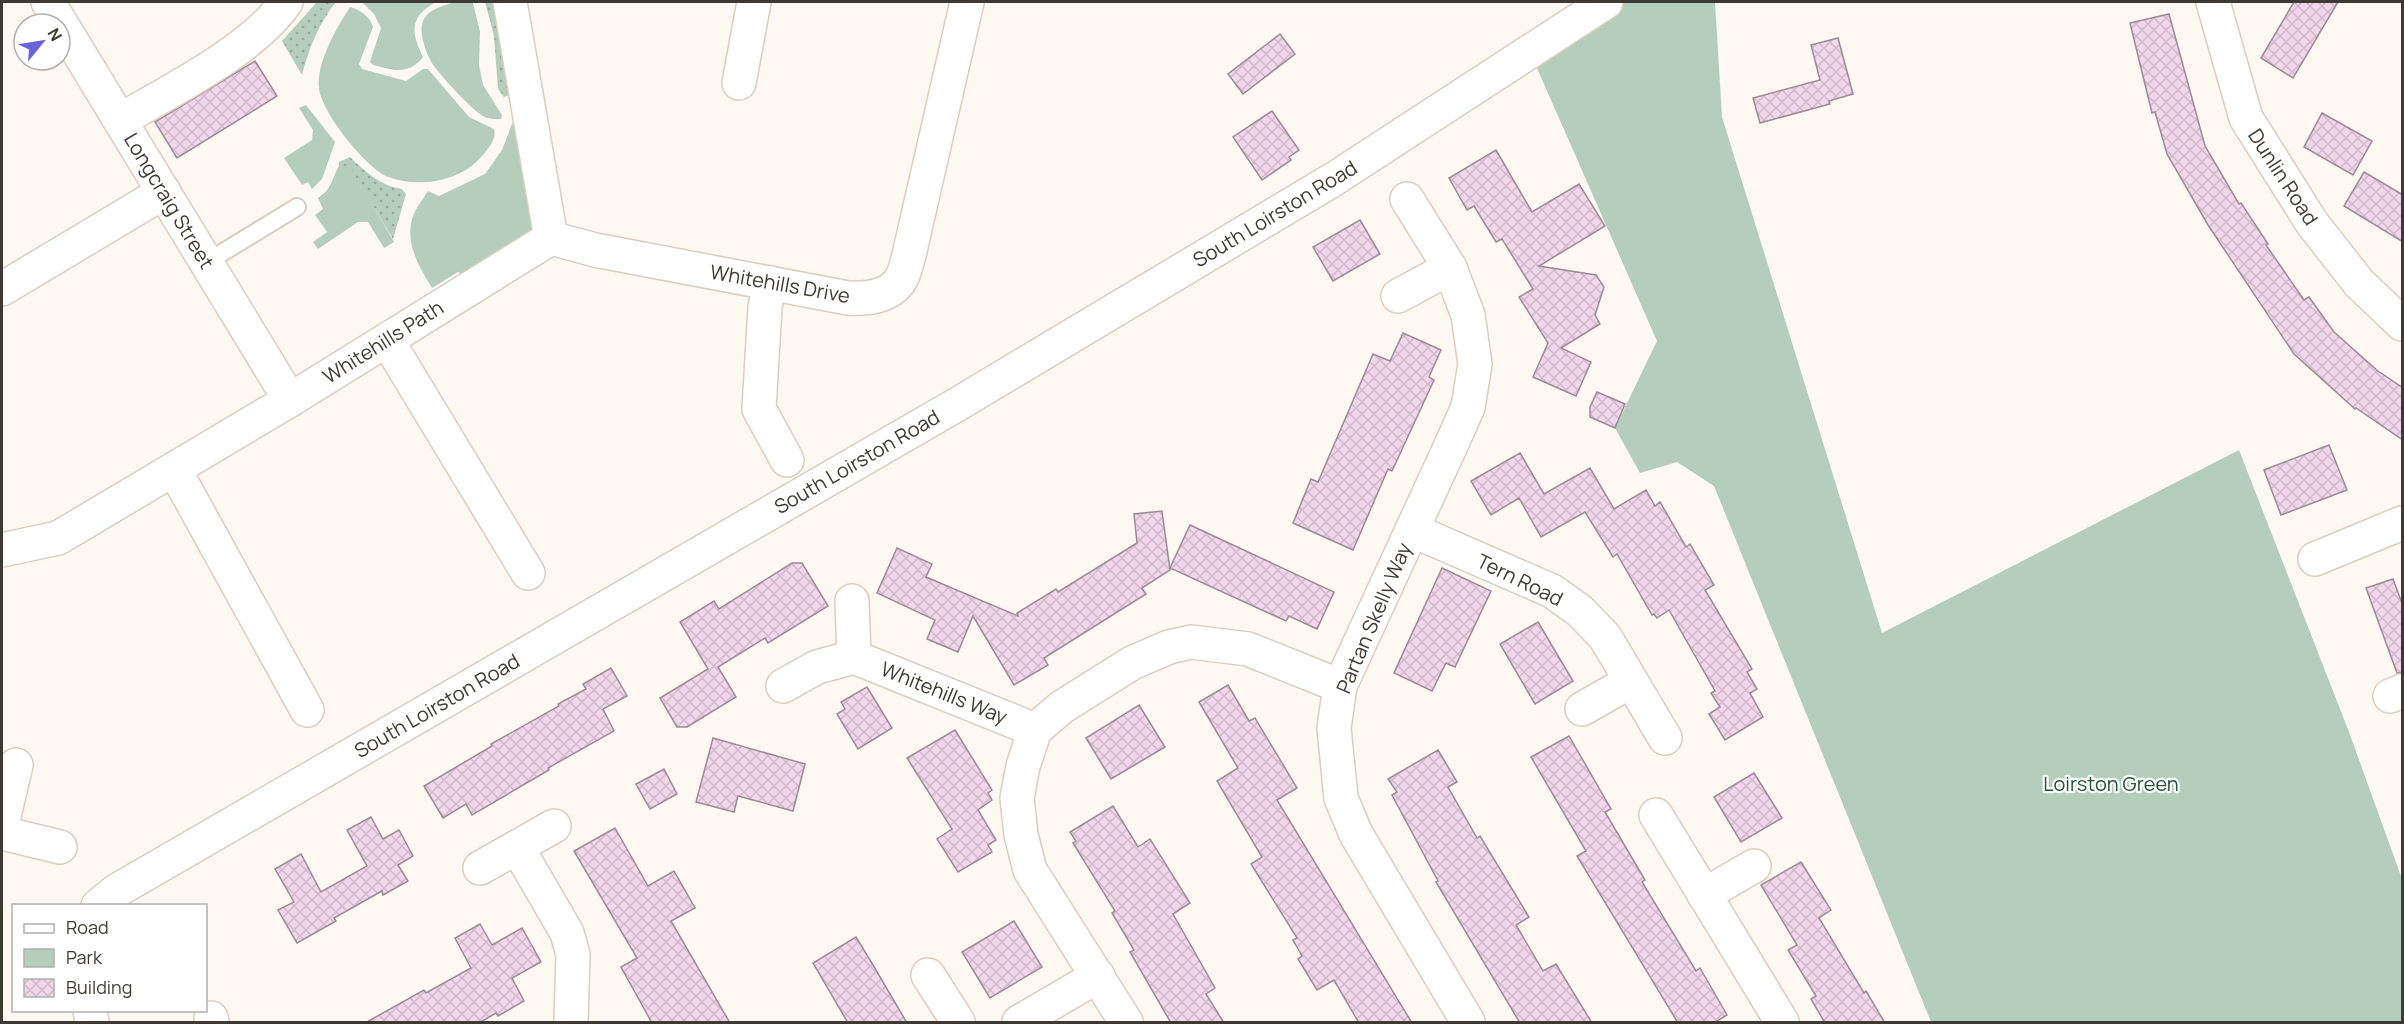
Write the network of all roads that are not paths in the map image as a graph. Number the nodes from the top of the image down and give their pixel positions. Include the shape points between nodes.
1 (48, 2) edge
2 (285, 2) edge
3 (510, 2) edge
4 (754, 2) edge
5 (967, 2) edge
6 (1606, 2) edge
7 (2213, 2) edge
8 (739, 83) dead end
9 (121, 120) junction
10 (164, 192) junction
11 (1407, 199) dead end
12 (297, 207) dead end
13 (551, 238) junction
14 (207, 262) junction
15 (1450, 268) junction
16 (770, 284) junction
17 (2, 289) edge
18 (1398, 296) dead end
19 (2403, 324) edge
20 (387, 340) junction
21 (290, 400) junction
22 (787, 460) dead end
23 (174, 469) junction
24 (2403, 523) edge
25 (1412, 530) junction
26 (2, 550) edge
27 (2315, 559) dead end
28 (528, 573) dead end
29 (852, 601) dead end
30 (854, 657) junction
31 (1631, 681) junction
32 (783, 686) dead end
33 (1340, 686) junction
34 (1581, 709) dead end
35 (307, 710) dead end
36 (1035, 730) junction
37 (1665, 738) dead end
38 (16, 765) dead end
39 (1656, 815) dead end
40 (2, 825) edge
41 (554, 826) dead end
42 (2, 833) edge
43 (60, 847) dead end
44 (517, 847) junction
45 (1754, 866) dead end
46 (480, 868) dead end
47 (1704, 895) junction
48 (101, 904) edge
49 (928, 975) dead end
50 (1098, 976) junction
51 (571, 1023) edge
52 (958, 1023) edge
53 (1019, 1023) edge
54 (1126, 1023) edge
55 (1468, 1023) edge
56 (1782, 1023) edge

1 - 9 street, Longcraig Street
2 - 9 street via 252,39
3 - 13 street
4 - 8 street
5 - 16 street, Whitehills Drive via 902,278 887,292 868,299
6 - 48 street, South Loirston Road via 1324,185 958,404 126,885
7 - 19 street, Dunlin Road via 2246,118 2312,223 2359,283
9 - 10 street, Longcraig Street
10 - 14 street, Longcraig Street
10 - 17 street
11 - 15 street, Partan Skelly Way
12 - 14 lane
13 - 16 street, Whitehills Drive
13 - 20 street, Whitehills Path
14 - 21 street, Longcraig Street
15 - 18 street
15 - 25 street, Partan Skelly Way via 1468,315 1475,364 1468,407
16 - 22 street via 759,409
20 - 21 street, Whitehills Path
20 - 28 street
21 - 23 street, Whitehills Path
23 - 26 street, Whitehills Path via 58,538
23 - 35 street
24 - 27 street
25 - 31 street, Tern Road via 1552,591 1580,611 1605,637
25 - 33 street, Partan Skelly Way
29 - 30 street
30 - 32 street via 817,666
30 - 36 street, Whitehills Way
31 - 34 street
31 - 37 street, Tern Road
33 - 36 street via 1248,649 1191,642 1169,646 1132,663 1062,707
33 - 55 street, Partan Skelly Way via 1334,728 1341,798 1356,834
36 - 50 street via 1017,798 1021,835 1030,870
38 - 40 street
39 - 47 street
41 - 44 street
42 - 43 street
44 - 46 street
44 - 51 street via 567,933 573,954
45 - 47 street
47 - 56 street
49 - 52 street
50 - 53 street
50 - 54 street

